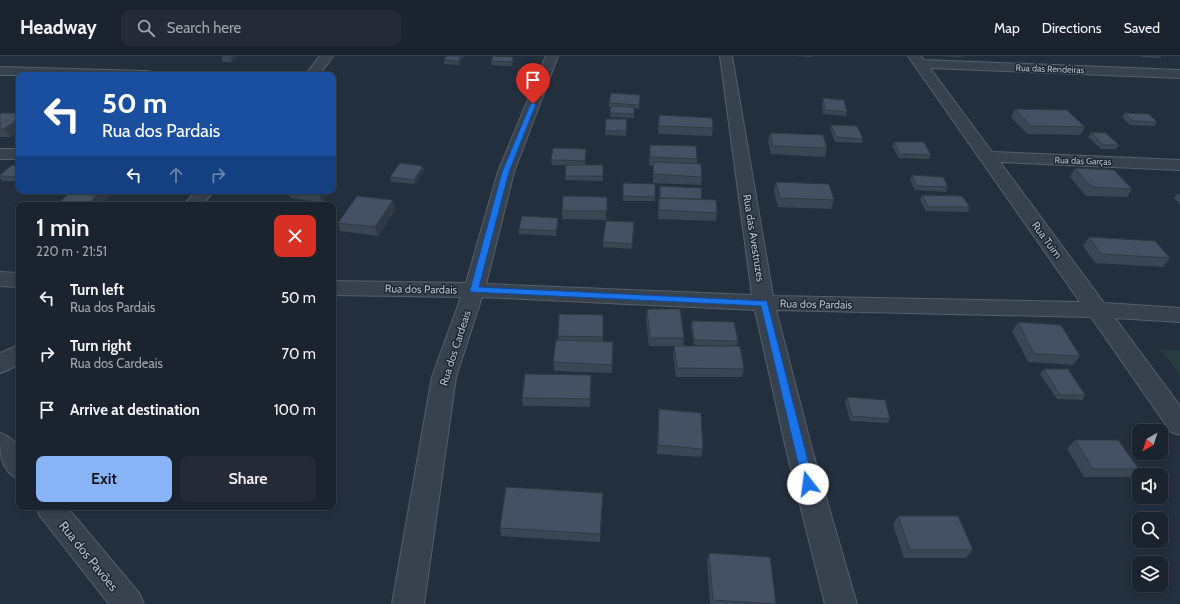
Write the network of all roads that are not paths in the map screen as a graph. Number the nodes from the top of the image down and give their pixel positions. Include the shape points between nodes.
1 (327, 56) edge
2 (552, 56) edge
3 (726, 56) edge
4 (917, 60) edge
5 (0, 71) edge
6 (37, 72) edge
7 (314, 72) edge
8 (1180, 74) edge
9 (0, 154) edge
10 (16, 154) edge
11 (987, 157) junction
12 (1180, 165) edge
13 (202, 194) edge
14 (196, 202) edge
15 (0, 279) edge
16 (16, 280) edge
17 (336, 288) edge
18 (474, 290) junction
19 (764, 303) junction
20 (1098, 310) junction
21 (1180, 315) edge
22 (16, 355) edge
23 (0, 364) edge
24 (1180, 425) edge
25 (0, 444) edge
26 (16, 464) edge
27 (52, 510) edge
28 (128, 604) edge
29 (408, 604) edge
30 (841, 604) edge

1 - 7 street
2 - 18 street, Rua dos Cardeais via 506,172
3 - 19 street, Rua das Avestruzes
4 - 8 street, Rua das Rendeiras
4 - 11 street, Rua Tuim
5 - 6 street
9 - 10 street
11 - 12 street, Rua das Garças
11 - 20 street, Rua Tuim
13 - 14 street
15 - 16 street
17 - 18 street, Rua dos Pardais
18 - 19 street, Rua dos Pardais
18 - 29 street, Rua dos Cardeais via 444,377
19 - 20 street, Rua dos Pardais
19 - 30 street, Rua das Avestruzes via 800,453
20 - 21 street, Rua dos Pardais
20 - 24 street, Rua Tuim
22 - 23 street
25 - 26 street
27 - 28 street, Rua dos Pavões

